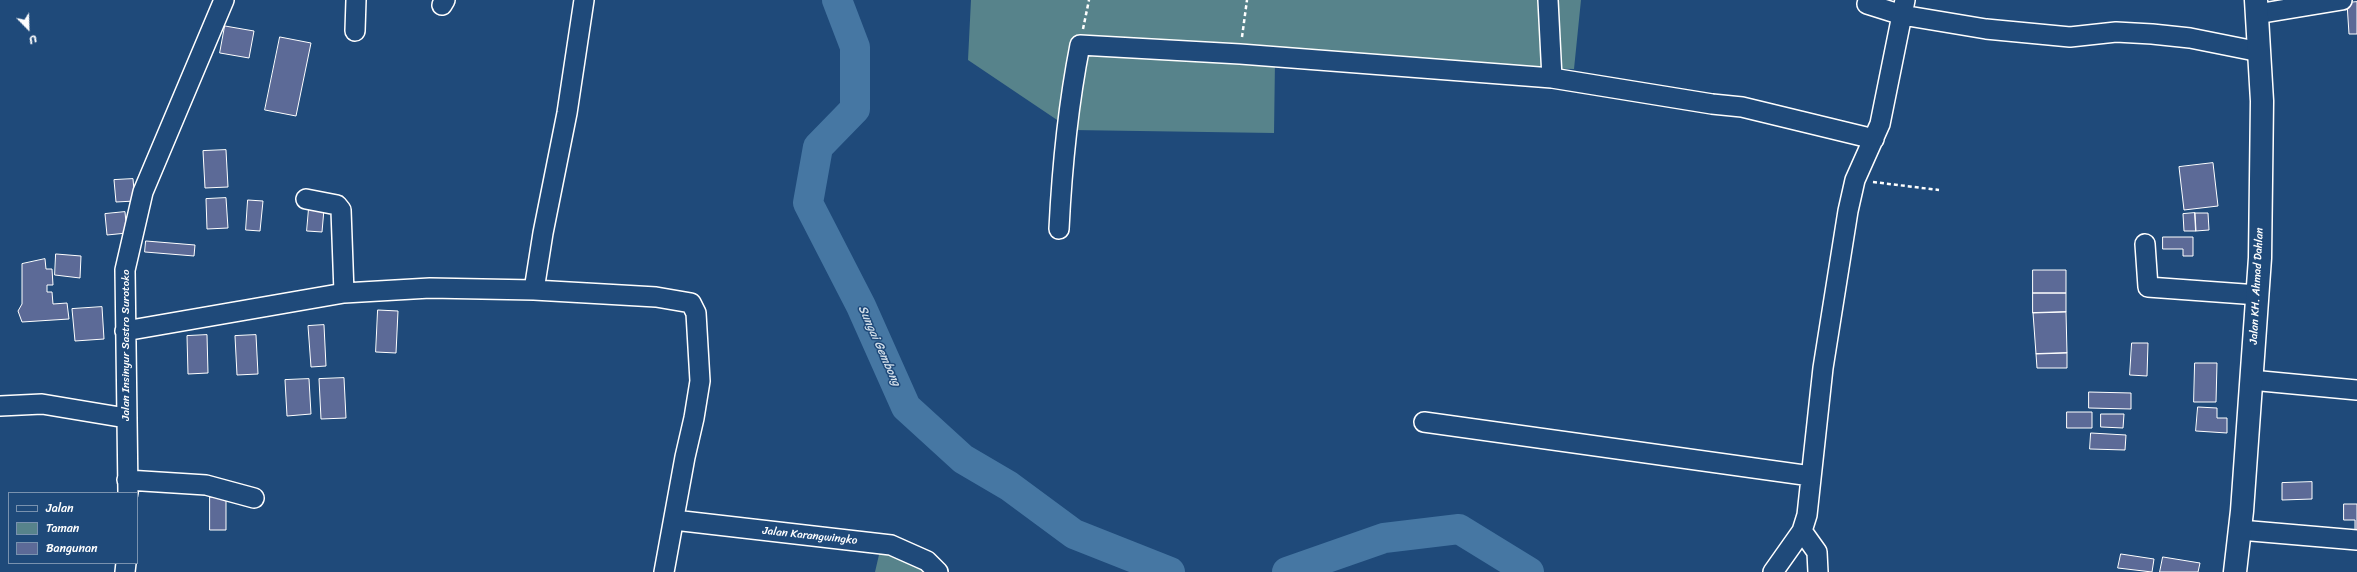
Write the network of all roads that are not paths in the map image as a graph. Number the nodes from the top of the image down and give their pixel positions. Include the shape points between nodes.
1 (224, 0) edge
2 (356, 0) edge
3 (584, 0) edge
4 (1548, 0) edge
5 (2342, 0) edge
6 (1868, 4) dead end
7 (2256, 7) edge
8 (1904, 8) edge
9 (355, 31) dead end
10 (2260, 52) junction
11 (1552, 78) junction
12 (1874, 139) junction
13 (306, 199) dead end
14 (1059, 229) dead end
15 (2145, 244) dead end
16 (534, 290) junction
17 (344, 293) junction
18 (2258, 295) junction
19 (125, 331) junction
20 (2251, 380) junction
21 (2357, 390) edge
22 (0, 406) edge
23 (126, 418) junction
24 (1424, 422) dead end
25 (1811, 476) junction
26 (128, 487) edge
27 (254, 498) dead end
28 (674, 520) junction
29 (2240, 530) junction
30 (1802, 531) junction
31 (2357, 540) edge
32 (664, 572) edge
33 (938, 572) edge
34 (1773, 572) edge
35 (1818, 572) edge
36 (2235, 572) edge

1 - 19 street, Jalan Insinyur Sastro Surotoko via 143,192 125,270
2 - 9 street
3 - 16 street via 567,113
4 - 11 street
5 - 7 street
6 - 8 street
7 - 10 main road, Jalan KH. Ahmad Dahlan
8 - 10 street via 1986,29 2070,37 2116,32 2160,35 2190,38
8 - 12 street via 1880,124
10 - 18 main road, Jalan KH. Ahmad Dahlan
11 - 12 street via 1756,109
11 - 14 street via 1240,54 1080,45 1062,167
12 - 25 street via 1854,180 1823,368
13 - 17 street via 336,205 341,210
15 - 18 street via 2148,287
16 - 17 street via 430,288
16 - 28 street via 656,297 686,301 694,306 700,381
17 - 19 street
18 - 20 main road, Jalan KH. Ahmad Dahlan
19 - 23 street, Jalan Insinyur Sastro Surotoko
20 - 21 street
20 - 29 main road, Jalan KH. Ahmad Dahlan
22 - 23 street via 42,404
23 - 26 street, Jalan Insinyur Sastro Surotoko
24 - 25 street
25 - 30 street via 1807,515
26 - 27 street via 206,485
28 - 32 street
28 - 33 street, Jalan Karangwingko via 891,545 927,562
29 - 31 street
29 - 36 main road, Jalan KH. Ahmad Dahlan
30 - 34 street
30 - 35 street via 1817,552

